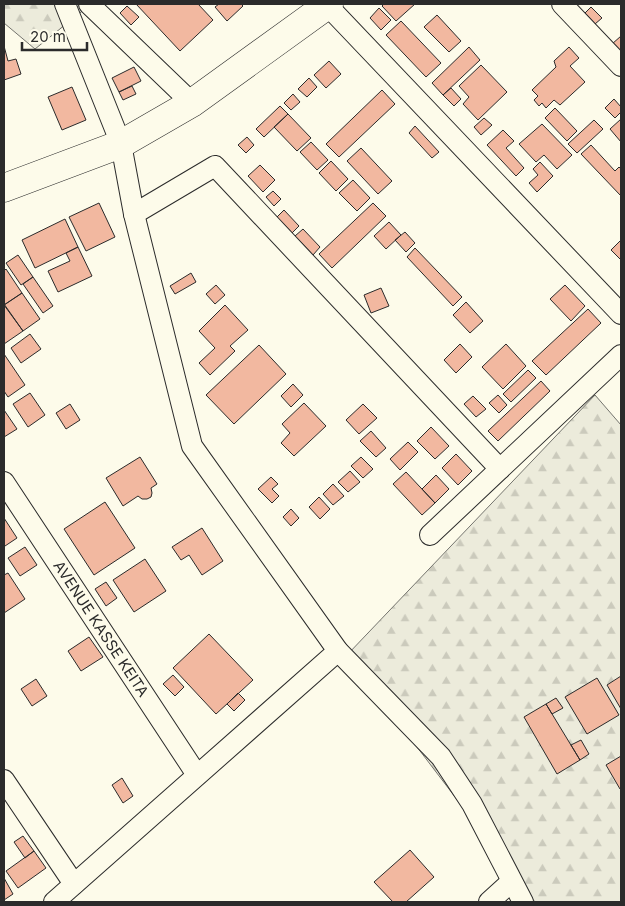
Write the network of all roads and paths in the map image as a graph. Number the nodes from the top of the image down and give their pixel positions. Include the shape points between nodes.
1 (65, 4) edge
2 (89, 4) edge
3 (327, 4) edge
4 (562, 4) edge
5 (621, 66) edge
6 (192, 103) junction
7 (121, 144) junction
8 (4, 188) edge
9 (134, 214) junction
10 (621, 314) edge
11 (621, 355) edge
12 (500, 469) junction
13 (4, 482) edge
14 (430, 535) dead end
15 (338, 651) junction
16 (197, 775) junction
17 (4, 780) edge
18 (511, 882) junction
19 (74, 884) junction
20 (54, 902) edge
21 (489, 902) edge
22 (523, 902) edge

1 - 7 street
2 - 6 street
3 - 6 main road
3 - 10 street
4 - 5 street
6 - 7 main road
7 - 8 main road
7 - 9 street
9 - 12 street via 216,166
9 - 15 street via 192,446
11 - 12 street
12 - 14 street
13 - 16 street, AVENUE KASSE KEITA
15 - 16 street
15 - 18 street via 441,758 472,804
16 - 19 street
17 - 19 street
18 - 21 street
18 - 22 street
19 - 20 street

